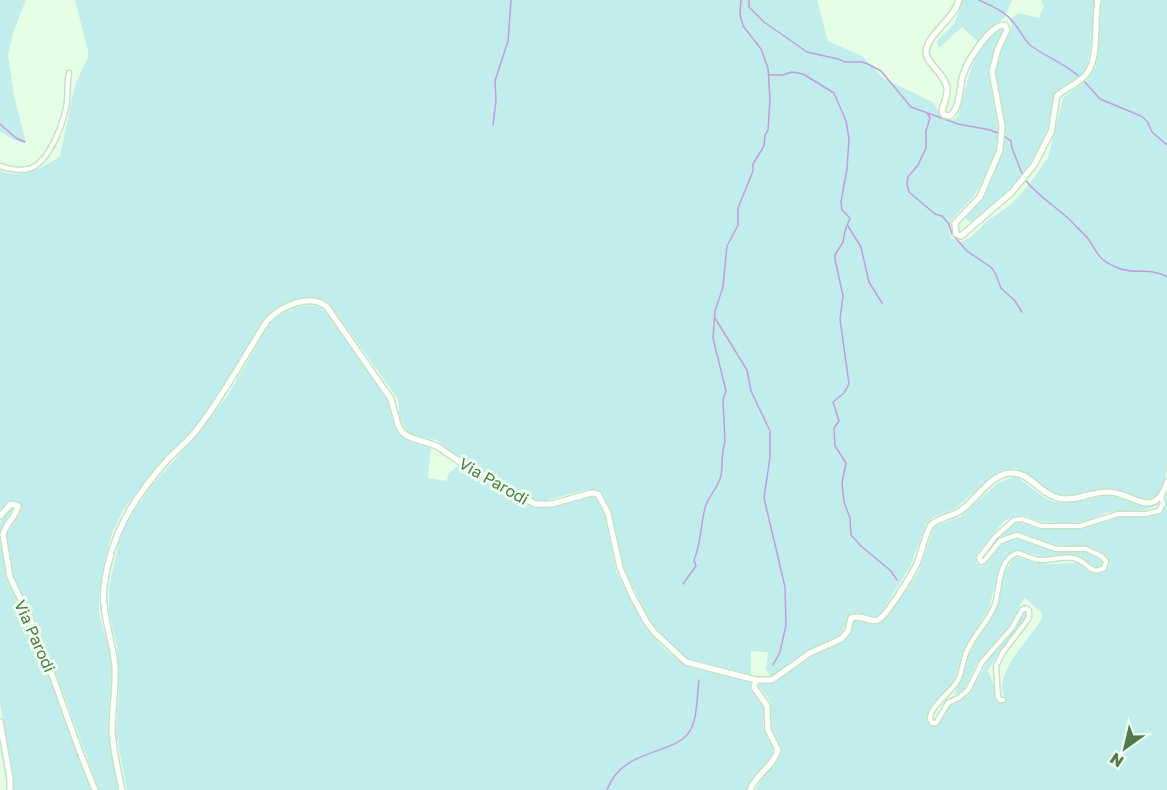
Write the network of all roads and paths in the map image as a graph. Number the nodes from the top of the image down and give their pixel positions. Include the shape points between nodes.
1 (959, 0) edge
2 (1098, 0) edge
3 (69, 74) dead end
4 (0, 166) edge
5 (1167, 482) edge
6 (1161, 496) junction
7 (0, 516) edge
8 (756, 680) junction
9 (1003, 700) dead end
10 (0, 722) edge
11 (752, 787) edge
12 (10, 790) edge
13 (95, 790) edge
14 (122, 790) edge

1 - 2 street via 926,51 945,79 947,94 942,111 947,116 956,110 963,74 984,41 1000,25 1007,30 992,72 1002,141 980,197 955,223 956,234 961,236 1021,182 1051,132 1057,96 1089,71
3 - 4 street via 61,126 41,163 28,169
5 - 6 street
6 - 8 street via 1142,503 1111,492 1077,499 1057,498 1019,474 1004,474 963,509 931,525 918,563 880,619 852,617 842,639 810,653 772,680
6 - 9 street via 1163,504 1158,511 1118,514 1080,526 1041,526 1014,520 985,549 979,558 981,562 1004,538 1021,536 1056,549 1086,549 1106,561 1104,568 1096,570 1072,558 1038,560 1017,553 1007,561 992,611 967,649 952,690 932,709 930,719 936,723 948,703 968,690 982,662 1026,608 1029,618 996,666 998,697
7 - 13 street, Via Parodi via 11,504 18,506 3,535 10,577 38,636
8 - 11 street via 754,687 767,706 768,730 778,750
8 - 14 street, Via Parodi via 686,662 655,633 620,568 608,513 598,494 535,504 437,446 409,437 398,425 391,399 327,307 318,301 302,302 267,321 222,395 194,434 147,486 115,537 104,587 104,610 115,662 112,733
10 - 12 street

